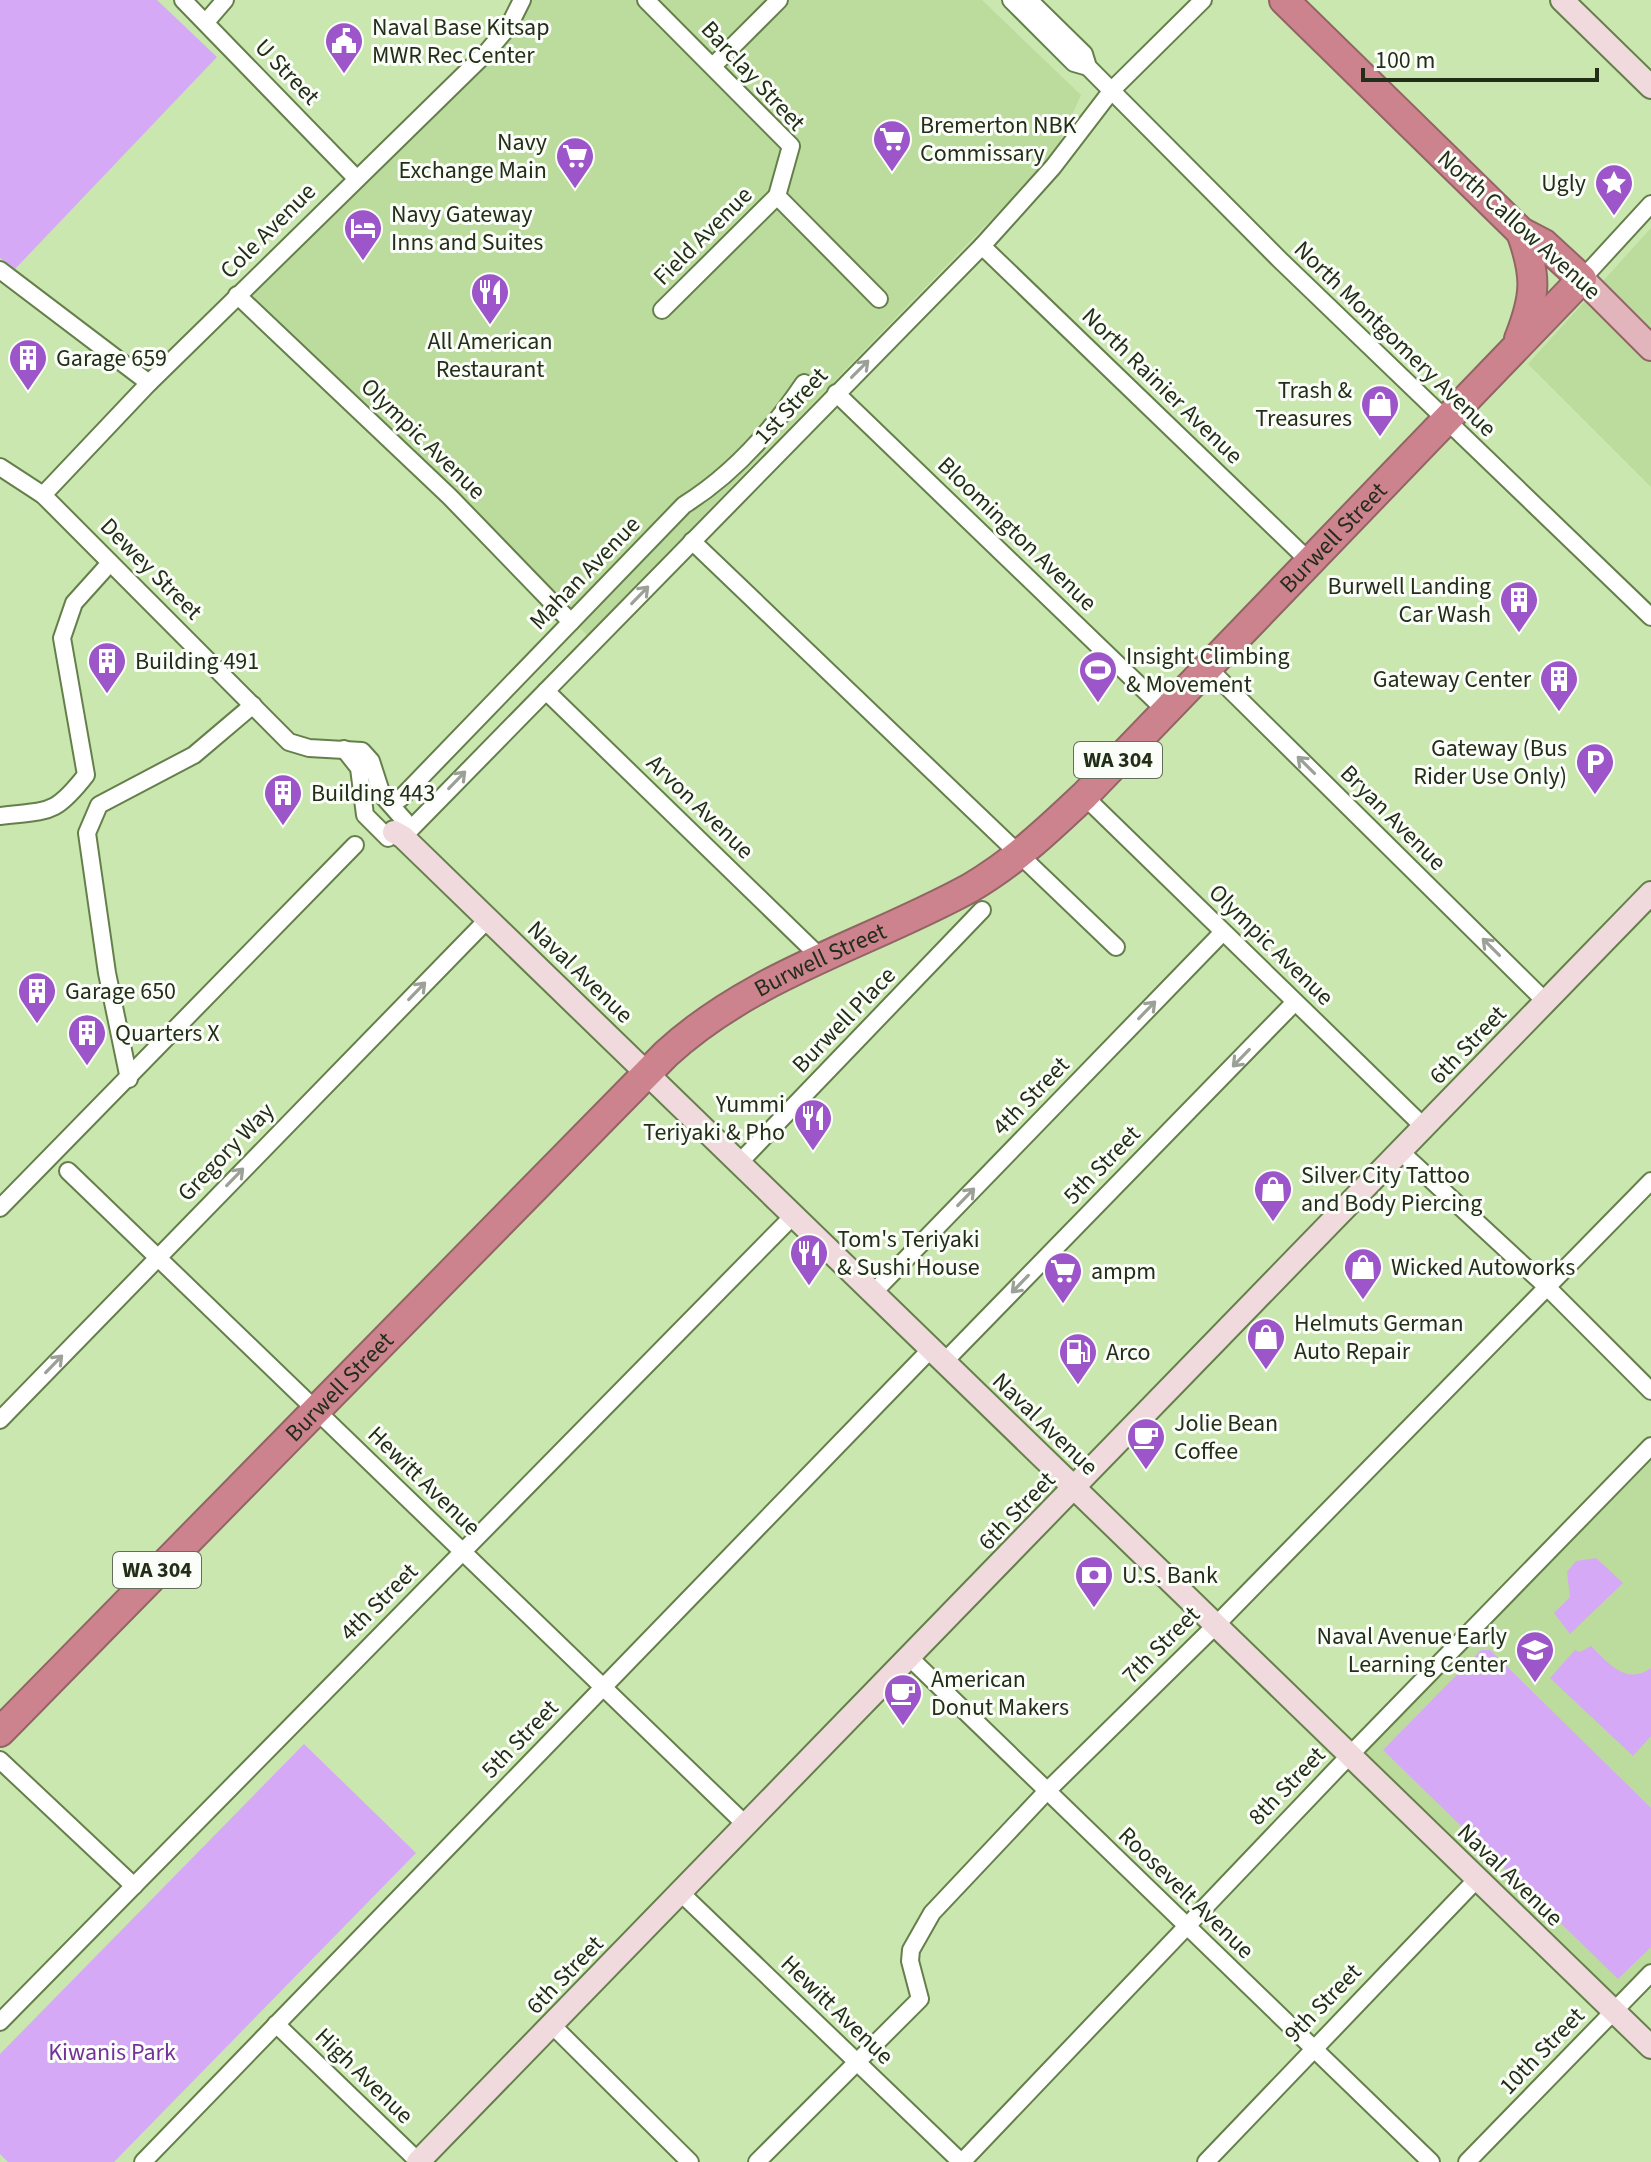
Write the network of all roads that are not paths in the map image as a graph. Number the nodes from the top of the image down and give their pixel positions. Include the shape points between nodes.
1 (183, 0) edge
2 (225, 0) edge
3 (522, 0) edge
4 (646, 0) edge
5 (779, 0) edge
6 (1011, 0) edge
7 (1029, 0) edge
8 (1203, 0) edge
9 (1284, 0) edge
10 (1562, 0) edge
11 (206, 22) junction
12 (714, 65) junction
13 (1088, 67) junction
14 (1651, 87) edge
15 (1112, 90) junction
16 (356, 178) junction
17 (777, 196) junction
18 (1648, 207) edge
19 (1521, 232) junction
20 (982, 246) junction
21 (0, 270) edge
22 (1582, 279) junction
23 (237, 295) junction
24 (879, 299) dead end
25 (662, 310) dead end
26 (1516, 348) junction
27 (1651, 348) edge
28 (149, 383) junction
29 (804, 383) dead end
30 (836, 393) junction
31 (1444, 421) junction
32 (3, 472) edge
33 (43, 495) junction
34 (692, 541) junction
35 (1309, 561) junction
36 (110, 563) junction
37 (1651, 617) edge
38 (571, 622) junction
39 (1207, 667) junction
40 (546, 691) junction
41 (253, 705) junction
42 (1165, 710) junction
43 (344, 749) junction
44 (1084, 796) junction
45 (0, 816) edge
46 (398, 826) junction
47 (355, 845) dead end
48 (1020, 855) junction
49 (1651, 893) edge
50 (982, 910) dead end
51 (488, 919) junction
52 (1223, 932) junction
53 (1116, 947) dead end
54 (820, 957) junction
55 (1295, 1002) junction
56 (1546, 1002) junction
57 (646, 1072) junction
58 (129, 1079) junction
59 (1425, 1128) junction
60 (1401, 1152) junction
61 (739, 1163) junction
62 (68, 1171) dead end
63 (1651, 1181) edge
64 (0, 1208) edge
65 (793, 1216) junction
66 (157, 1257) junction
67 (1548, 1288) junction
68 (873, 1293) junction
69 (938, 1356) junction
70 (1651, 1391) edge
71 (314, 1409) junction
72 (0, 1420) edge
73 (1651, 1446) edge
74 (1074, 1489) junction
75 (462, 1552) junction
76 (1215, 1626) junction
77 (910, 1658) junction
78 (603, 1687) junction
79 (0, 1732) edge
80 (1349, 1756) junction
81 (0, 1760) edge
82 (1046, 1792) junction
83 (746, 1825) junction
84 (1477, 1879) junction
85 (134, 1886) junction
86 (681, 1893) junction
87 (1186, 1927) junction
88 (1651, 1973) edge
89 (1614, 2011) junction
90 (0, 2022) edge
91 (276, 2024) junction
92 (552, 2025) junction
93 (1651, 2047) edge
94 (1313, 2048) junction
95 (857, 2063) junction
96 (143, 2162) edge
97 (419, 2162) edge
98 (690, 2162) edge
99 (757, 2162) edge
100 (962, 2162) edge
101 (1206, 2162) edge
102 (1431, 2162) edge
103 (1467, 2162) edge

1 - 11 street, U Street
2 - 11 street
3 - 16 street, Cole Avenue via 503,36
4 - 12 street, Barclay Street
5 - 12 street
6 - 13 street via 1074,63
7 - 13 street via 1084,54
8 - 15 street, 1st Street
9 - 19 highway, North Callow Avenue / WA 304
10 - 14 street
11 - 16 street, U Street
12 - 17 street, Barclay Street via 791,146
13 - 15 street, North Montgomery Avenue
15 - 20 street, 1st Street
15 - 31 street, North Montgomery Avenue
16 - 23 street, Cole Avenue
17 - 24 street
17 - 25 street, Field Avenue
18 - 22 street, Burwell Street
19 - 22 highway, North Callow Avenue / WA 304 via 1544,244
19 - 26 highway, WA 304 via 1534,289
30 -> 20 street, 1st Street
20 - 35 street, North Rainier Avenue
21 - 28 street
22 - 26 highway, Burwell Street / WA 304
22 - 27 main road, North Callow Avenue
23 - 28 street, Cole Avenue
23 - 38 street, Olympic Avenue via 450,497
26 - 31 highway, Burwell Street / WA 304
28 - 33 street, Cole Avenue
29 - 38 street, Mahan Avenue via 785,411 714,486 684,505
30 - 34 street, 1st Street
30 - 42 street, Bloomington Avenue
31 - 35 highway, Burwell Street / WA 304
31 - 37 street, North Montgomery Avenue
32 - 33 street, Dewey Street
33 - 36 street, Dewey Street
40 -> 34 street, 1st Street
34 - 48 street
35 - 39 highway, Burwell Street / WA 304
36 - 41 street, Dewey Street
36 - 45 street via 74,603 62,638 86,775 54,809
38 - 46 street, Mahan Avenue
39 - 42 highway, Burwell Street / WA 304
56 -> 39 street, Bryan Avenue
46 -> 40 street, 1st Street
40 - 54 street, Arvon Avenue
41 - 43 street, Dewey Street via 289,742
41 - 58 street via 194,755 99,805 87,833
42 - 44 highway, Burwell Street / WA 304
43 - 46 street via 359,768 365,815
43 - 46 street, Dewey Street via 362,751 371,761 377,776 374,811
44 - 48 highway, Burwell Street / WA 304
44 - 52 street, Olympic Avenue
46 - 51 street, Naval Avenue
47 - 58 street
48 - 53 street
48 - 54 highway, Burwell Street / WA 304 via 951,898
49 - 56 street, 6th Street
50 - 61 street, Burwell Place
51 - 57 street, Naval Avenue
66 -> 51 street, Gregory Way
52 - 55 street, Olympic Avenue
68 -> 52 street, 4th Street
54 - 57 highway, Burwell Street / WA 304 via 725,1008
55 - 59 street, Olympic Avenue
55 -> 69 street, 5th Street
56 - 59 street, 6th Street
57 - 61 street, Naval Avenue
57 - 71 highway, Burwell Street / WA 304
58 - 64 street
59 - 60 street, 6th Street
60 - 67 street
60 - 74 street, 6th Street
61 - 65 street, Naval Avenue
62 - 66 street, Hewitt Avenue
63 - 67 street, 7th Street
65 - 68 street, Naval Avenue
65 - 75 street, 4th Street
66 - 71 street, Hewitt Avenue
72 -> 66 street, Gregory Way
67 - 70 street
67 - 76 street, 7th Street
68 - 69 street, Naval Avenue
69 - 74 street, Naval Avenue
69 - 78 street, 5th Street
71 - 75 street, Hewitt Avenue
71 - 79 highway, Burwell Street / WA 304
73 - 80 street, 8th Street
74 - 76 street, Naval Avenue
74 - 77 street, 6th Street
75 - 78 street, Hewitt Avenue
75 - 85 street, 4th Street
76 - 80 street, Naval Avenue
76 - 82 street, 7th Street
77 - 82 street, Roosevelt Avenue
77 - 83 street, 6th Street
78 - 83 street, Hewitt Avenue
78 - 91 street, 5th Street
80 - 84 street, Naval Avenue
80 - 87 street, 8th Street
81 - 85 street
82 - 87 street, Roosevelt Avenue
82 - 95 street, 7th Street via 919,1930 910,1961 920,1999
83 - 86 street, 6th Street
84 - 89 street, Naval Avenue
84 - 94 street, 9th Street
85 - 90 street, 4th Street
86 - 92 street, 6th Street
86 - 95 street, Hewitt Avenue
87 - 94 street, Roosevelt Avenue
87 - 100 street, 8th Street
88 - 89 street, 10th Street
89 - 93 street, Naval Avenue
89 - 103 street, 10th Street
91 - 96 street, 5th Street
91 - 97 street, High Avenue
92 - 97 street, 6th Street
92 - 98 street
94 - 101 street, 9th Street
94 - 102 street, Roosevelt Avenue
95 - 99 street, 7th Street
95 - 100 street, Hewitt Avenue

